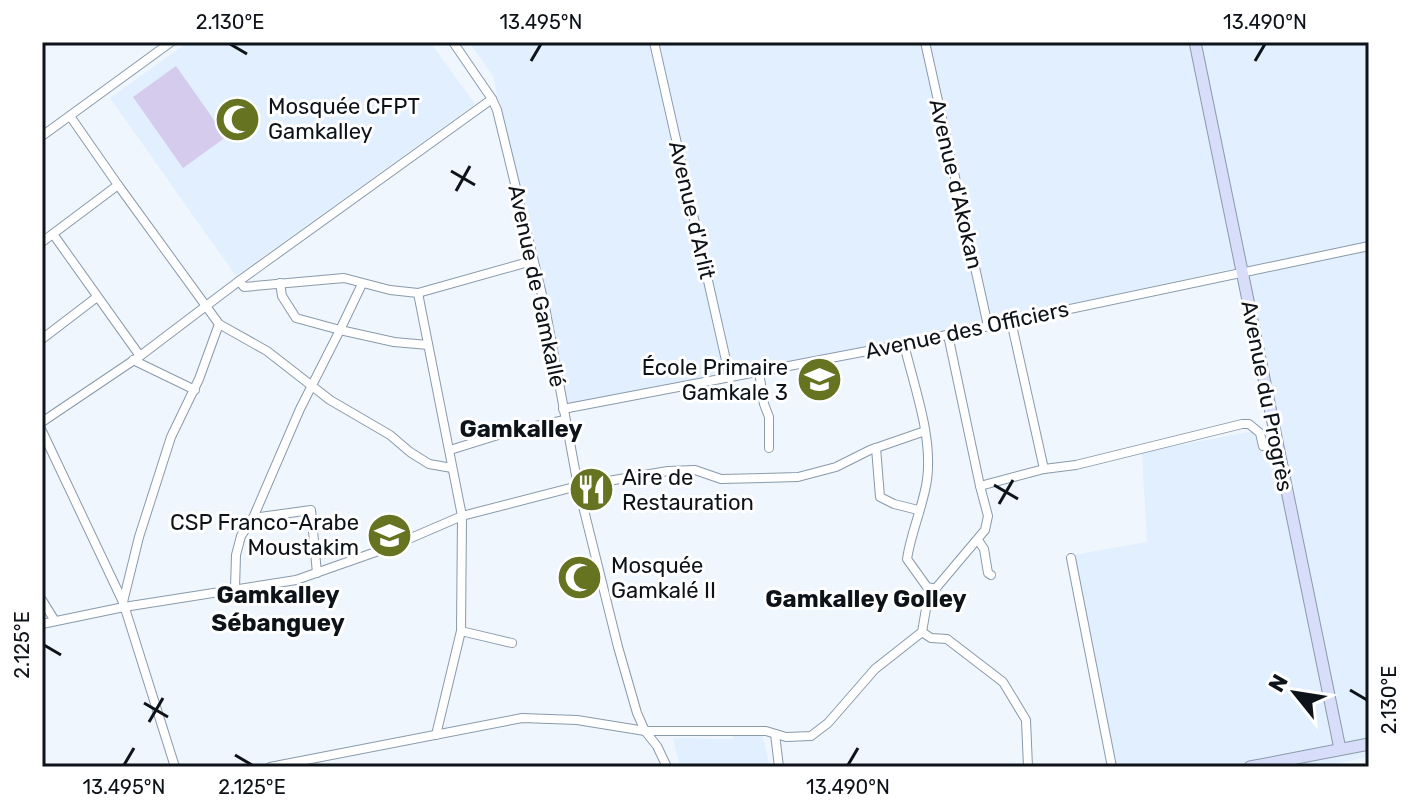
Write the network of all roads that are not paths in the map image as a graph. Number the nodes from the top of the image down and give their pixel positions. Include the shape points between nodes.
1 (171, 42) edge
2 (453, 42) edge
3 (654, 42) edge
4 (925, 42) edge
5 (1195, 42) edge
6 (492, 99) junction
7 (70, 116) junction
8 (42, 136) edge
9 (118, 185) junction
10 (53, 234) junction
11 (42, 242) edge
12 (1369, 246) edge
13 (532, 261) junction
14 (1242, 271) junction
15 (239, 281) junction
16 (280, 283) junction
17 (362, 284) junction
18 (418, 293) junction
19 (97, 297) junction
20 (207, 305) junction
21 (1011, 321) junction
22 (219, 324) junction
23 (988, 326) junction
24 (340, 330) junction
25 (948, 335) junction
26 (42, 339) edge
27 (904, 344) junction
28 (428, 345) junction
29 (136, 358) junction
30 (759, 372) junction
31 (730, 378) junction
32 (313, 385) junction
33 (195, 390) junction
34 (563, 409) junction
35 (565, 420) junction
36 (42, 422) edge
37 (42, 431) edge
38 (925, 431) junction
39 (1277, 445) junction
40 (769, 448) dead end
41 (876, 448) junction
42 (450, 450) junction
43 (452, 468) junction
44 (1044, 469) junction
45 (578, 486) junction
46 (980, 486) junction
47 (918, 510) junction
48 (462, 516) junction
49 (253, 518) junction
50 (978, 540) junction
51 (1071, 558) dead end
52 (317, 573) junction
53 (991, 575) dead end
54 (235, 588) junction
55 (936, 589) junction
56 (42, 600) edge
57 (124, 604) junction
58 (55, 621) junction
59 (42, 624) edge
60 (461, 631) junction
61 (922, 632) junction
62 (512, 643) dead end
63 (645, 731) junction
64 (775, 734) junction
65 (436, 735) junction
66 (1369, 744) edge
67 (1340, 749) junction
68 (290, 765) edge
69 (175, 767) edge
70 (270, 767) edge
71 (667, 767) edge
72 (779, 767) edge
73 (1028, 767) edge
74 (1112, 767) edge
75 (1250, 767) edge

1 - 7 street
2 - 6 street, Avenue de Gamkallé
3 - 31 street, Avenue d'Arlit
4 - 23 street, Avenue d'Akokan
5 - 14 street, Avenue du Progrès
6 - 13 street, Avenue de Gamkallé
6 - 15 street
7 - 8 street
7 - 9 street
9 - 10 street
9 - 20 street
10 - 11 street
10 - 19 street
12 - 14 street, Avenue des Officiers
13 - 18 street
13 - 34 street, Avenue de Gamkallé
14 - 21 street, Avenue des Officiers
14 - 39 street, Avenue du Progrès
15 - 16 street via 247,288
15 - 20 street
16 - 17 street via 344,278
16 - 24 street via 296,318
17 - 18 street
17 - 24 street
18 - 28 street
19 - 26 street
19 - 29 street
20 - 22 street
20 - 29 street
21 - 23 street, Avenue des Officiers
21 - 44 street
22 - 32 street
22 - 33 street
23 - 25 street, Avenue des Officiers
24 - 28 street
24 - 32 street
25 - 27 street, Avenue des Officiers
25 - 46 street
27 - 30 street, Avenue des Officiers
27 - 38 street
28 - 42 street
29 - 33 street
29 - 36 street
30 - 31 street, Avenue des Officiers
30 - 40 street via 769,417
31 - 34 street, Avenue des Officiers
32 - 43 street via 429,464
32 - 49 street
33 - 57 street via 171,437
34 - 35 street, Avenue de Gamkallé
35 - 42 street
35 - 45 street, Avenue de Gamkallé
37 - 57 street
38 - 41 street
38 - 47 street via 928,465
39 - 44 street via 1263,446 1260,433 1246,424
39 - 67 street, Avenue du Progrès
41 - 45 street via 798,477 721,479 695,470 668,471
41 - 47 street via 880,497
42 - 43 street
43 - 48 street
44 - 46 street
45 - 48 street
45 - 63 street, Avenue de Gamkallé
46 - 50 street via 988,522
47 - 55 street via 907,559 927,587
48 - 52 street
48 - 60 street
49 - 52 street via 311,510
49 - 54 street via 236,555
50 - 53 street
50 - 55 street
51 - 74 street
52 - 54 street
54 - 57 street
55 - 61 street via 927,603
56 - 58 street
57 - 58 street
57 - 69 street
58 - 59 street
60 - 62 street
60 - 65 street
61 - 64 street via 875,669 820,731 797,737
61 - 73 street via 947,639 1003,682 1026,720
63 - 64 street
63 - 65 street via 522,718
63 - 71 street, Avenue de Gamkallé
64 - 72 street
65 - 68 street
66 - 67 street
67 - 75 street
68 - 70 street

